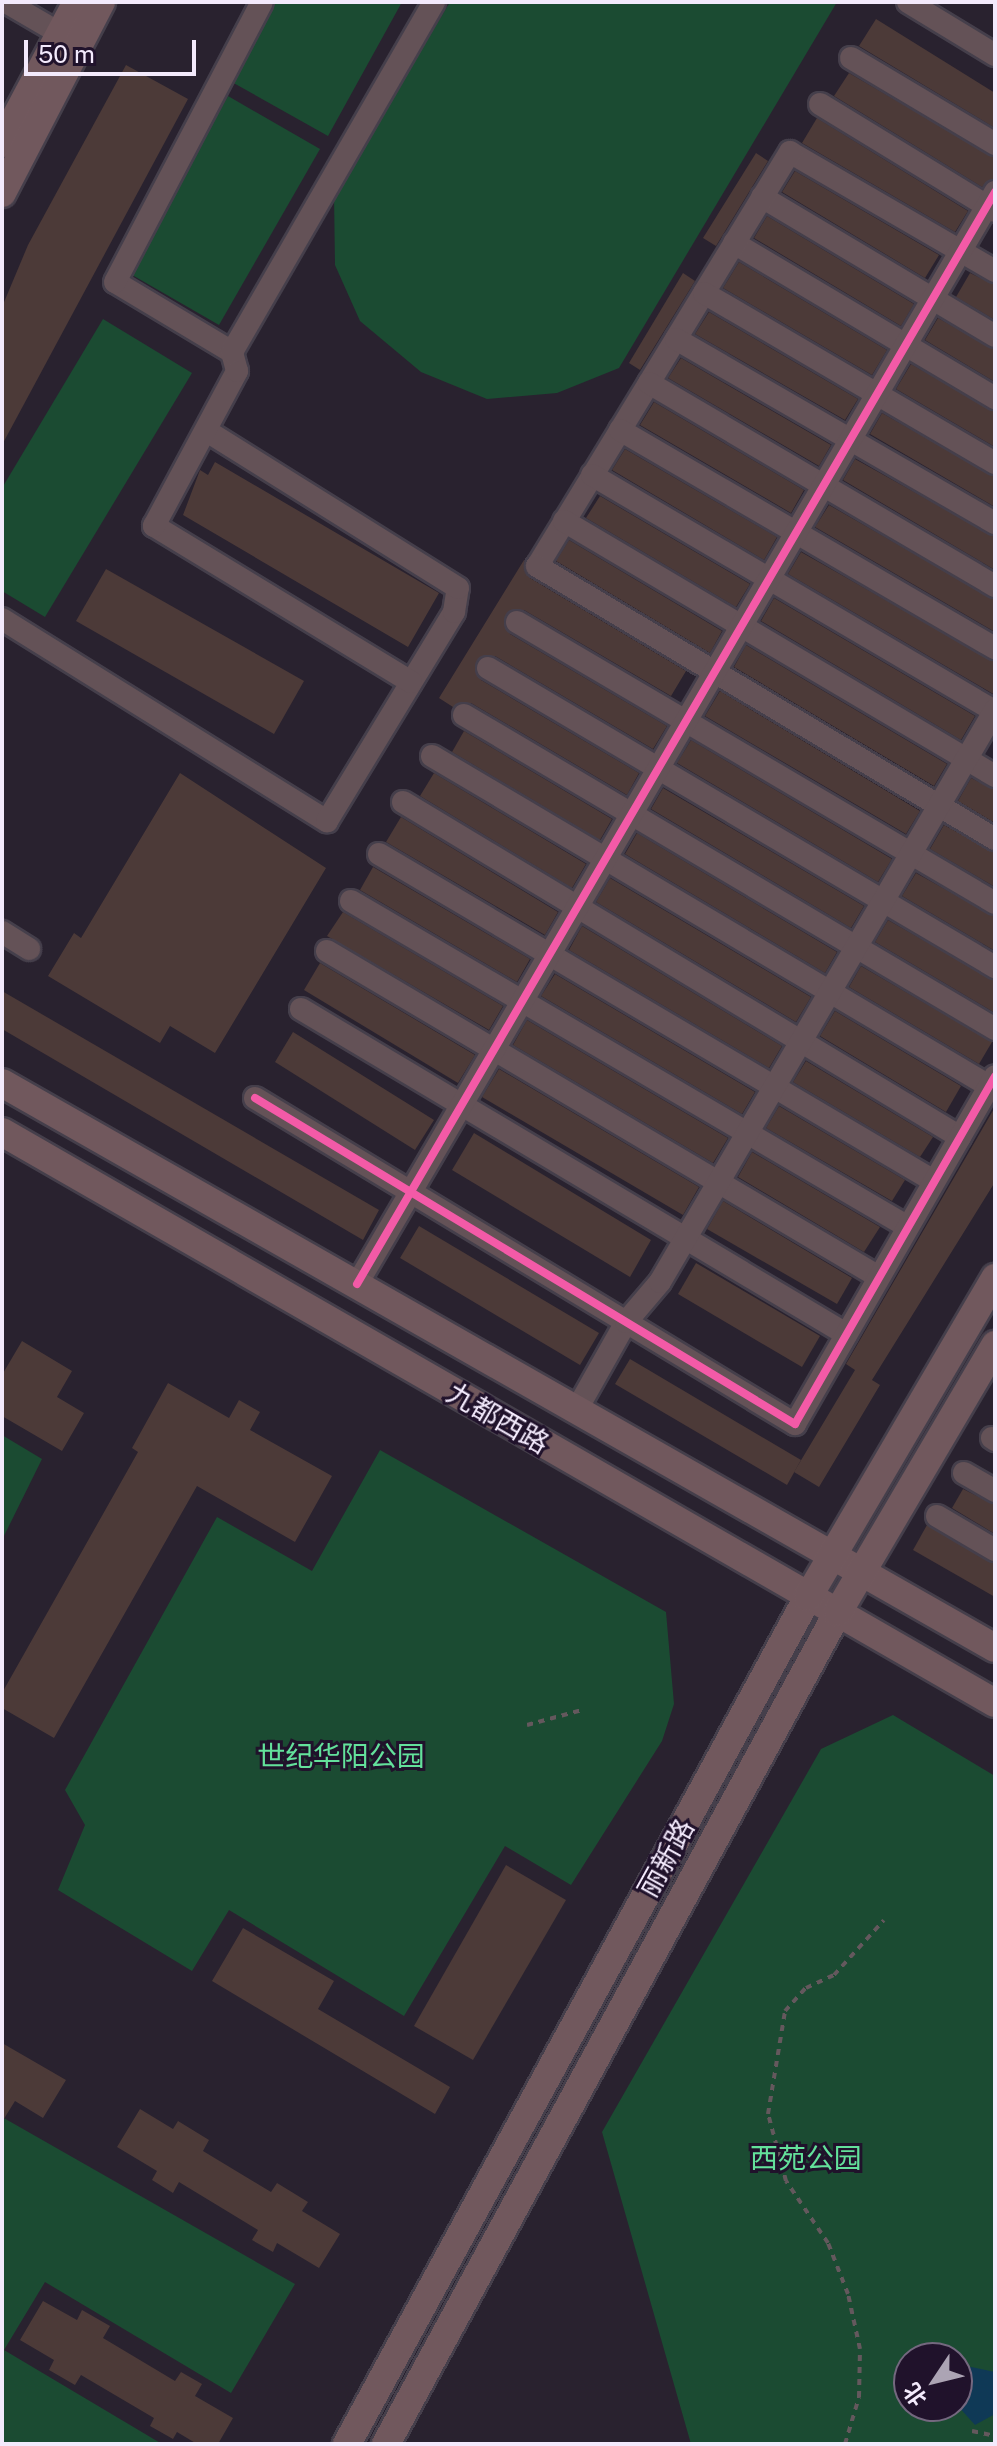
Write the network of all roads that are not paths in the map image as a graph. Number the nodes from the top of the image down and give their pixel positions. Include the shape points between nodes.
1 (6, 2) edge
2 (77, 2) edge
3 (101, 2) edge
4 (262, 2) edge
5 (434, 2) edge
6 (908, 2) edge
7 (61, 34) junction
8 (995, 55) edge
9 (851, 58) dead end
10 (820, 104) dead end
11 (2, 143) edge
12 (995, 144) edge
13 (2, 193) edge
14 (762, 197) junction
15 (992, 203) edge
16 (734, 243) junction
17 (961, 251) junction
18 (995, 271) edge
19 (704, 293) junction
20 (932, 300) junction
21 (995, 336) edge
22 (676, 339) junction
23 (906, 345) junction
24 (232, 352) junction
25 (649, 383) junction
26 (878, 393) junction
27 (995, 398) edge
28 (620, 430) junction
29 (208, 432) junction
30 (851, 438) junction
31 (995, 463) edge
32 (592, 475) junction
33 (824, 485) junction
34 (564, 521) junction
35 (995, 523) edge
36 (796, 533) junction
37 (768, 580) junction
38 (995, 586) edge
39 (2, 619) edge
40 (517, 622) dead end
41 (740, 628) junction
42 (995, 648) edge
43 (488, 668) dead end
44 (714, 673) junction
45 (411, 682) junction
46 (995, 710) edge
47 (464, 715) dead end
48 (686, 721) junction
49 (432, 756) dead end
50 (966, 759) junction
51 (660, 765) junction
52 (995, 776) edge
53 (403, 802) dead end
54 (939, 805) junction
55 (633, 811) junction
56 (995, 839) edge
57 (911, 852) junction
58 (379, 854) dead end
59 (606, 858) junction
60 (884, 899) junction
61 (351, 901) dead end
62 (995, 903) edge
63 (578, 906) junction
64 (2, 932) edge
65 (857, 945) junction
66 (29, 949) dead end
67 (327, 951) dead end
68 (550, 954) junction
69 (995, 967) edge
70 (830, 990) junction
71 (523, 1000) junction
72 (301, 1009) dead end
73 (995, 1029) edge
74 (800, 1042) junction
75 (494, 1050) junction
76 (992, 1081) edge
77 (2, 1083) edge
78 (775, 1084) junction
79 (255, 1098) dead end
80 (462, 1105) junction
81 (747, 1131) junction
82 (2, 1132) edge
83 (960, 1137) junction
84 (934, 1181) junction
85 (718, 1182) junction
86 (411, 1192) junction
87 (908, 1227) junction
88 (685, 1237) junction
89 (879, 1277) junction
90 (995, 1278) edge
91 (357, 1284) junction
92 (626, 1322) junction
93 (846, 1334) junction
94 (995, 1345) edge
95 (577, 1409) junction
96 (964, 1473) dead end
97 (995, 1491) edge
98 (937, 1516) dead end
99 (995, 1550) edge
100 (831, 1556) junction
101 (861, 1573) junction
102 (808, 1597) junction
103 (838, 1612) junction
104 (995, 1648) edge
105 (995, 1703) edge
106 (347, 2444) edge
107 (386, 2444) edge

1 - 7 street
2 - 7 main road
3 - 13 main road
4 - 24 street via 115,282
5 - 24 street
6 - 8 street
7 - 11 main road
9 - 12 street
10 - 15 street
14 - 16 street
14 - 17 street via 790,152
14 - 20 street
15 - 17 street
16 - 19 street
16 - 23 street
17 - 18 street
17 - 20 street
19 - 22 street
19 - 26 street
20 - 21 street
20 - 23 street
22 - 25 street
22 - 30 street
23 - 26 street
23 - 27 street
24 - 29 street via 237,371
25 - 28 street
25 - 33 street
26 - 30 street
26 - 31 street
28 - 32 street
28 - 36 street
29 - 45 street via 458,588 454,612
29 - 45 street via 154,526
30 - 33 street
30 - 35 street
32 - 34 street
32 - 37 street
33 - 36 street
33 - 38 street
34 - 41 street
34 - 44 street via 537,566
36 - 37 street
36 - 42 street
37 - 41 street
37 - 46 street
39 - 45 street via 327,821
40 - 48 street
41 - 44 street
41 - 50 street
43 - 51 street
44 - 48 street
44 - 54 street
46 - 50 street
47 - 55 street
48 - 51 street
48 - 57 street
49 - 59 street
50 - 52 street
50 - 54 street
51 - 55 street
51 - 60 street
53 - 63 street
54 - 56 street
54 - 57 street
55 - 59 street
55 - 65 street
57 - 60 street
57 - 62 street
58 - 68 street
59 - 63 street
59 - 70 street
60 - 65 street
60 - 69 street
61 - 71 street
63 - 68 street
63 - 74 street
64 - 66 street
65 - 70 street
65 - 73 street
67 - 75 street
68 - 71 street
68 - 78 street
70 - 74 street
70 - 76 street
71 - 75 street
71 - 81 street
72 - 80 street
74 - 78 street
74 - 83 street
75 - 80 street
75 - 85 street
76 - 83 street
77 - 91 main road, 九都西路
78 - 81 street
78 - 84 street
79 - 86 street
80 - 86 street
80 - 88 street
81 - 85 street
81 - 87 street
82 - 102 main road, 九都西路
83 - 84 street
84 - 87 street
85 - 88 street
85 - 89 street
86 - 91 street
86 - 92 street
87 - 89 street
88 - 92 street via 660,1282
88 - 93 street
89 - 93 street
90 - 100 main road, 丽新路
91 - 95 main road, 九都西路
92 - 93 street via 795,1424
92 - 95 street
94 - 101 main road, 丽新路
95 - 100 main road, 九都西路
96 - 97 street
98 - 99 street
100 - 101 main road, 九都西路
100 - 102 main road, 丽新路
101 - 103 main road, 丽新路
101 - 104 main road, 九都西路
102 - 103 main road, 九都西路
102 - 106 main road, 丽新路
103 - 105 main road, 九都西路
103 - 107 main road, 丽新路

